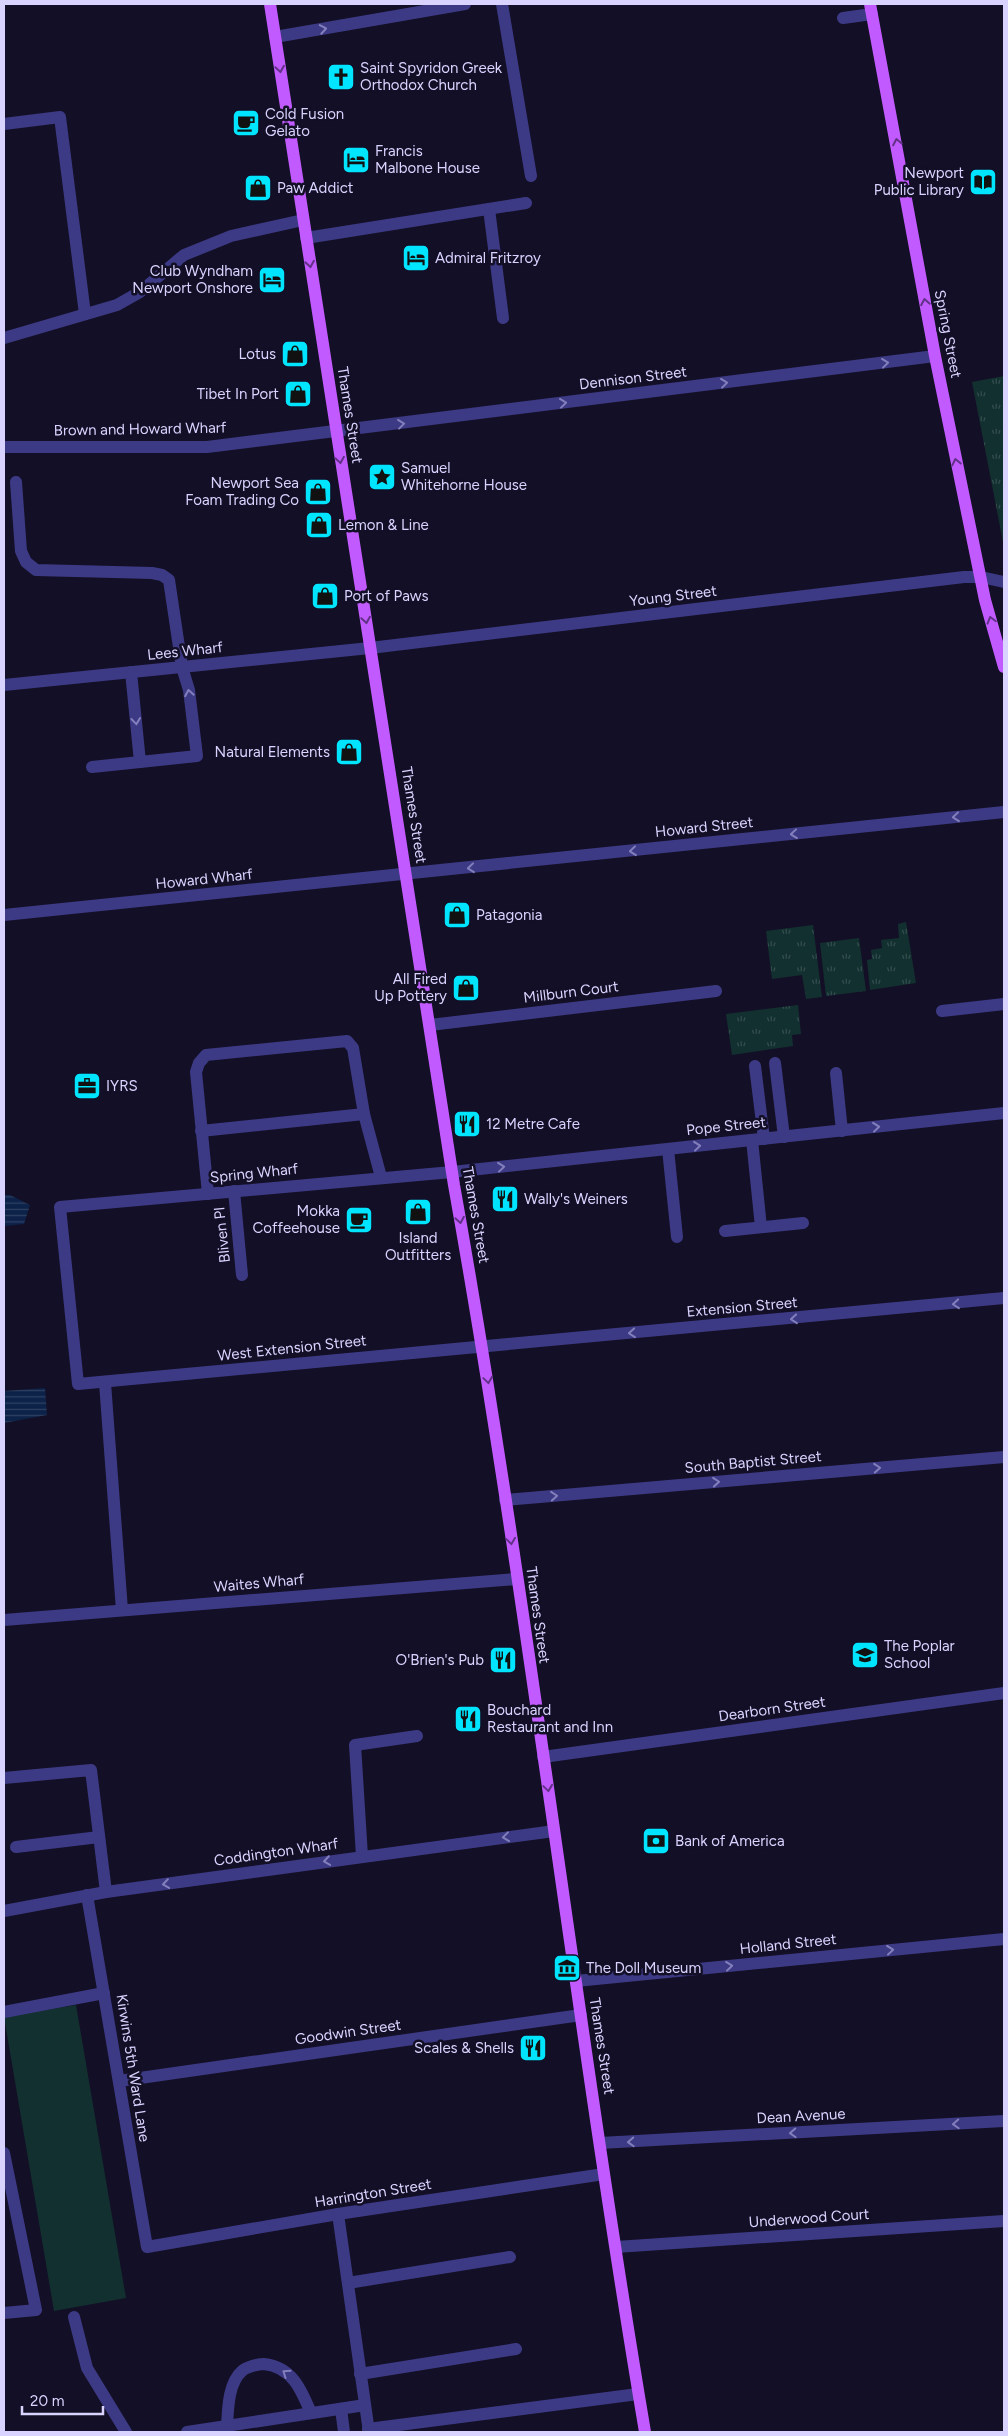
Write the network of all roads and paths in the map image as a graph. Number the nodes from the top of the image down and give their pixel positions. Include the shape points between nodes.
1 (270, 4) edge
2 (465, 4) edge
3 (502, 4) edge
4 (871, 9) edge
5 (843, 18) dead end
6 (275, 37) junction
7 (4, 124) edge
8 (531, 176) dead end
9 (526, 203) dead end
10 (489, 209) junction
11 (303, 220) junction
12 (306, 238) junction
13 (85, 314) junction
14 (503, 318) dead end
15 (4, 338) edge
16 (934, 356) junction
17 (336, 432) junction
18 (4, 447) edge
19 (16, 482) dead end
20 (981, 577) junction
21 (1004, 582) edge
22 (370, 648) junction
23 (182, 667) junction
24 (1004, 667) edge
25 (131, 672) junction
26 (4, 685) edge
27 (140, 762) junction
28 (92, 767) dead end
29 (1004, 812) edge
30 (407, 874) junction
31 (4, 915) edge
32 (716, 991) dead end
33 (1004, 1004) edge
34 (942, 1011) dead end
35 (430, 1025) junction
36 (775, 1063) dead end
37 (755, 1066) dead end
38 (836, 1073) dead end
39 (1004, 1113) edge
40 (364, 1114) junction
41 (842, 1130) junction
42 (201, 1131) junction
43 (784, 1136) junction
44 (758, 1140) junction
45 (668, 1149) junction
46 (452, 1172) junction
47 (381, 1177) junction
48 (234, 1192) junction
49 (208, 1194) junction
50 (60, 1207) joint
51 (803, 1223) dead end
52 (761, 1227) junction
53 (725, 1231) dead end
54 (677, 1237) dead end
55 (242, 1274) dead end
56 (1004, 1298) edge
57 (483, 1346) junction
58 (105, 1382) junction
59 (1004, 1457) edge
60 (505, 1500) junction
61 (516, 1579) junction
62 (122, 1610) junction
63 (4, 1620) edge
64 (1004, 1693) edge
65 (417, 1736) dead end
66 (543, 1758) junction
67 (4, 1778) edge
68 (554, 1831) junction
69 (99, 1837) junction
70 (16, 1847) dead end
71 (362, 1856) junction
72 (106, 1892) junction
73 (88, 1895) junction
74 (4, 1911) edge
75 (1004, 1939) edge
76 (576, 1981) junction
77 (104, 1993) junction
78 (4, 2012) edge
79 (581, 2015) junction
80 (119, 2081) junction
81 (1004, 2121) edge
82 (600, 2144) junction
83 (4, 2153) edge
84 (604, 2174) junction
85 (338, 2214) junction
86 (1004, 2221) edge
87 (147, 2247) joint
88 (616, 2247) junction
89 (510, 2257) dead end
90 (348, 2283) junction
91 (4, 2313) edge
92 (74, 2317) dead end
93 (516, 2349) dead end
94 (360, 2374) junction
95 (638, 2394) junction
96 (364, 2405) junction
97 (341, 2409) junction
98 (311, 2413) junction
99 (227, 2426) junction
100 (369, 2431) edge
101 (126, 2432) edge
102 (187, 2432) edge
103 (344, 2432) edge
104 (645, 2432) edge

1 - 6 main road, Thames Street
6 -> 2 street
3 - 8 street
4 - 5 street
16 -> 4 main road, Spring Street
6 -> 11 main road, Thames Street
7 - 13 street via 60,117
9 - 10 street
10 - 12 street
10 - 14 street
11 - 12 main road, Thames Street
11 - 13 street via 231,236 184,255 140,292 117,305
12 -> 17 main road, Thames Street
13 - 15 street
17 -> 16 street, Dennison Street
20 -> 16 main road, Spring Street
17 - 18 street, Brown and Howard Wharf via 207,447
17 -> 22 main road, Thames Street
19 - 23 street via 21,551 26,562 36,570 152,573 169,580
20 - 21 street, Young Street
20 - 22 street, Young Street
24 -> 20 main road, Spring Street
22 - 23 street, Lees Wharf
22 - 30 main road, Thames Street
23 - 25 street, Lees Wharf
27 -> 23 street via 197,756 189,690
25 - 26 street, Lees Wharf
25 -> 27 street
27 - 28 street
29 -> 30 street, Howard Street
30 - 31 street, Howard Wharf
30 - 35 main road, Thames Street
32 - 35 street, Millburn Court
33 - 34 street
35 - 46 main road, Thames Street
36 - 43 street
37 - 44 street
38 - 41 street
41 -> 39 street, Pope Street
40 - 42 street
40 - 42 street via 353,1048 347,1041 206,1055 196,1072
40 - 47 street
41 - 43 street, Pope Street
42 - 49 street
43 - 44 street, Pope Street
45 -> 44 street, Pope Street
44 - 52 street
46 -> 45 street, Pope Street
45 - 54 street
46 - 47 street, Spring Wharf
46 -> 57 main road, Thames Street
47 - 48 street, Spring Wharf
48 - 49 street, Spring Wharf
48 - 55 street, Bliven Pl
49 - 50 street, Spring Wharf
50 - 58 street, West Extension Street via 78,1384
51 - 52 street
52 - 53 street
56 -> 57 street, Extension Street
57 - 58 street, West Extension Street
57 -> 60 main road, Thames Street
58 - 62 street
60 -> 59 street, South Baptist Street
60 -> 61 main road, Thames Street
61 - 62 street, Waites Wharf
61 - 66 main road, Thames Street
62 - 63 street, Waites Wharf
64 - 66 street, Dearborn Street
65 - 71 street via 355,1745
66 -> 68 main road, Thames Street
67 - 69 street via 91,1770
68 -> 71 street, Coddington Wharf
68 - 76 main road, Thames Street
69 - 70 street
69 - 72 street
71 -> 72 street, Coddington Wharf
72 - 73 street, Coddington Wharf
73 - 74 street, Coddington Wharf
73 - 77 street, Kirwins 5th Ward Lane
76 -> 75 street, Holland Street
76 - 79 main road, Thames Street
77 - 78 street
77 - 80 street, Kirwins 5th Ward Lane
79 - 80 street, Goodwin Street
79 - 82 main road, Thames Street
80 - 87 street, Kirwins 5th Ward Lane
81 -> 82 street, Dean Avenue
82 - 84 main road, Thames Street
83 - 91 street via 36,2310
84 - 85 street, Harrington Street
84 - 88 main road, Thames Street
85 - 87 street, Harrington Street
85 - 90 street
86 - 88 street, Underwood Court
88 - 95 main road, Thames Street
89 - 90 street
90 - 94 street
92 - 101 street via 87,2368
93 - 94 street
94 - 96 street
95 - 100 street
95 - 104 main road, Thames Street
96 - 97 street
96 - 100 street
97 - 98 street
97 - 103 street
98 - 99 street
98 -> 99 street via 302,2390 292,2376 276,2366 259,2364 242,2371 234,2384 228,2404
99 - 102 street

